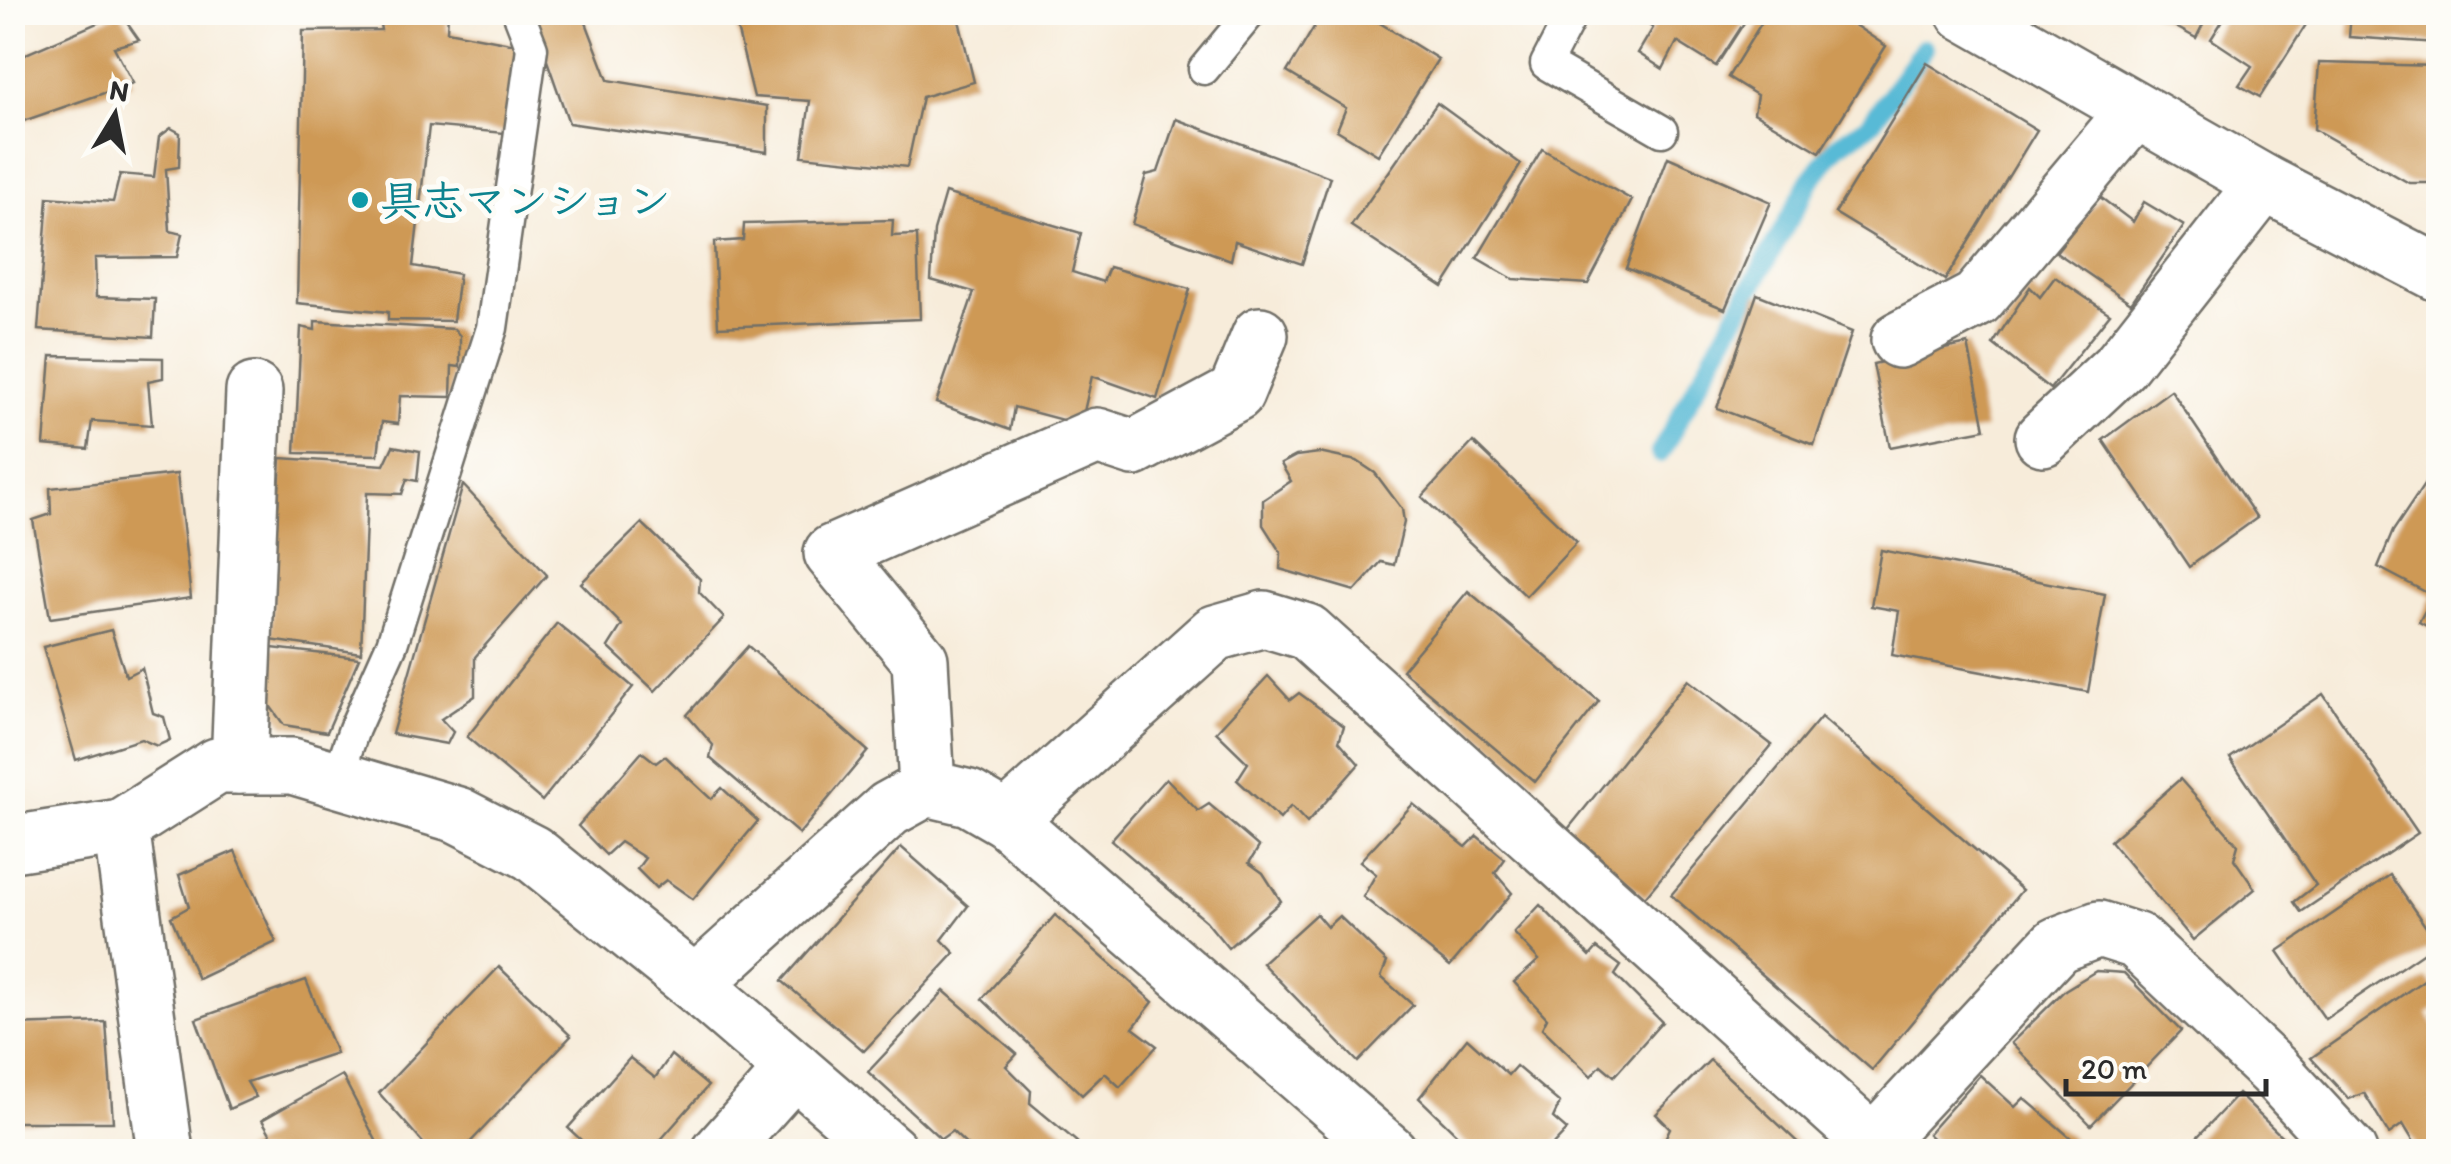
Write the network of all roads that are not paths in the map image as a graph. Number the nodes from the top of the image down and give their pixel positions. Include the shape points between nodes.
1 (518, 12) edge
2 (1250, 12) edge
3 (1573, 12) edge
4 (1964, 12) edge
5 (1204, 69) dead end
6 (2135, 111) junction
7 (1662, 131) dead end
8 (2264, 182) junction
9 (2438, 272) edge
10 (1260, 334) dead end
11 (1898, 340) dead end
12 (254, 391) dead end
13 (2042, 438) dead end
14 (238, 766) junction
15 (337, 779) junction
16 (926, 788) junction
17 (1007, 820) junction
18 (121, 827) junction
19 (12, 844) edge
20 (695, 984) junction
21 (794, 1069) junction
22 (1874, 1149) edge
23 (166, 1152) edge
24 (720, 1152) edge
25 (890, 1152) edge
26 (1389, 1152) edge
27 (2350, 1152) edge

1 - 15 lane via 532,48 492,328 392,644
2 - 5 lane
3 - 7 lane via 1546,64
4 - 6 street
6 - 8 street
6 - 11 street via 1977,299
8 - 9 street
8 - 13 street via 2120,365
10 - 16 street via 1236,393 1134,448 1097,436 832,553 920,660
12 - 14 street
14 - 15 street via 292,766
14 - 18 street via 217,766
15 - 20 street via 458,815 532,853
16 - 17 street via 969,798
16 - 20 street via 889,809
17 - 22 street via 1215,633 1264,619 1307,632
17 - 26 street
18 - 19 street
18 - 23 street
20 - 21 street
21 - 24 street
21 - 25 street
22 - 27 street via 2057,944 2099,929 2138,941

